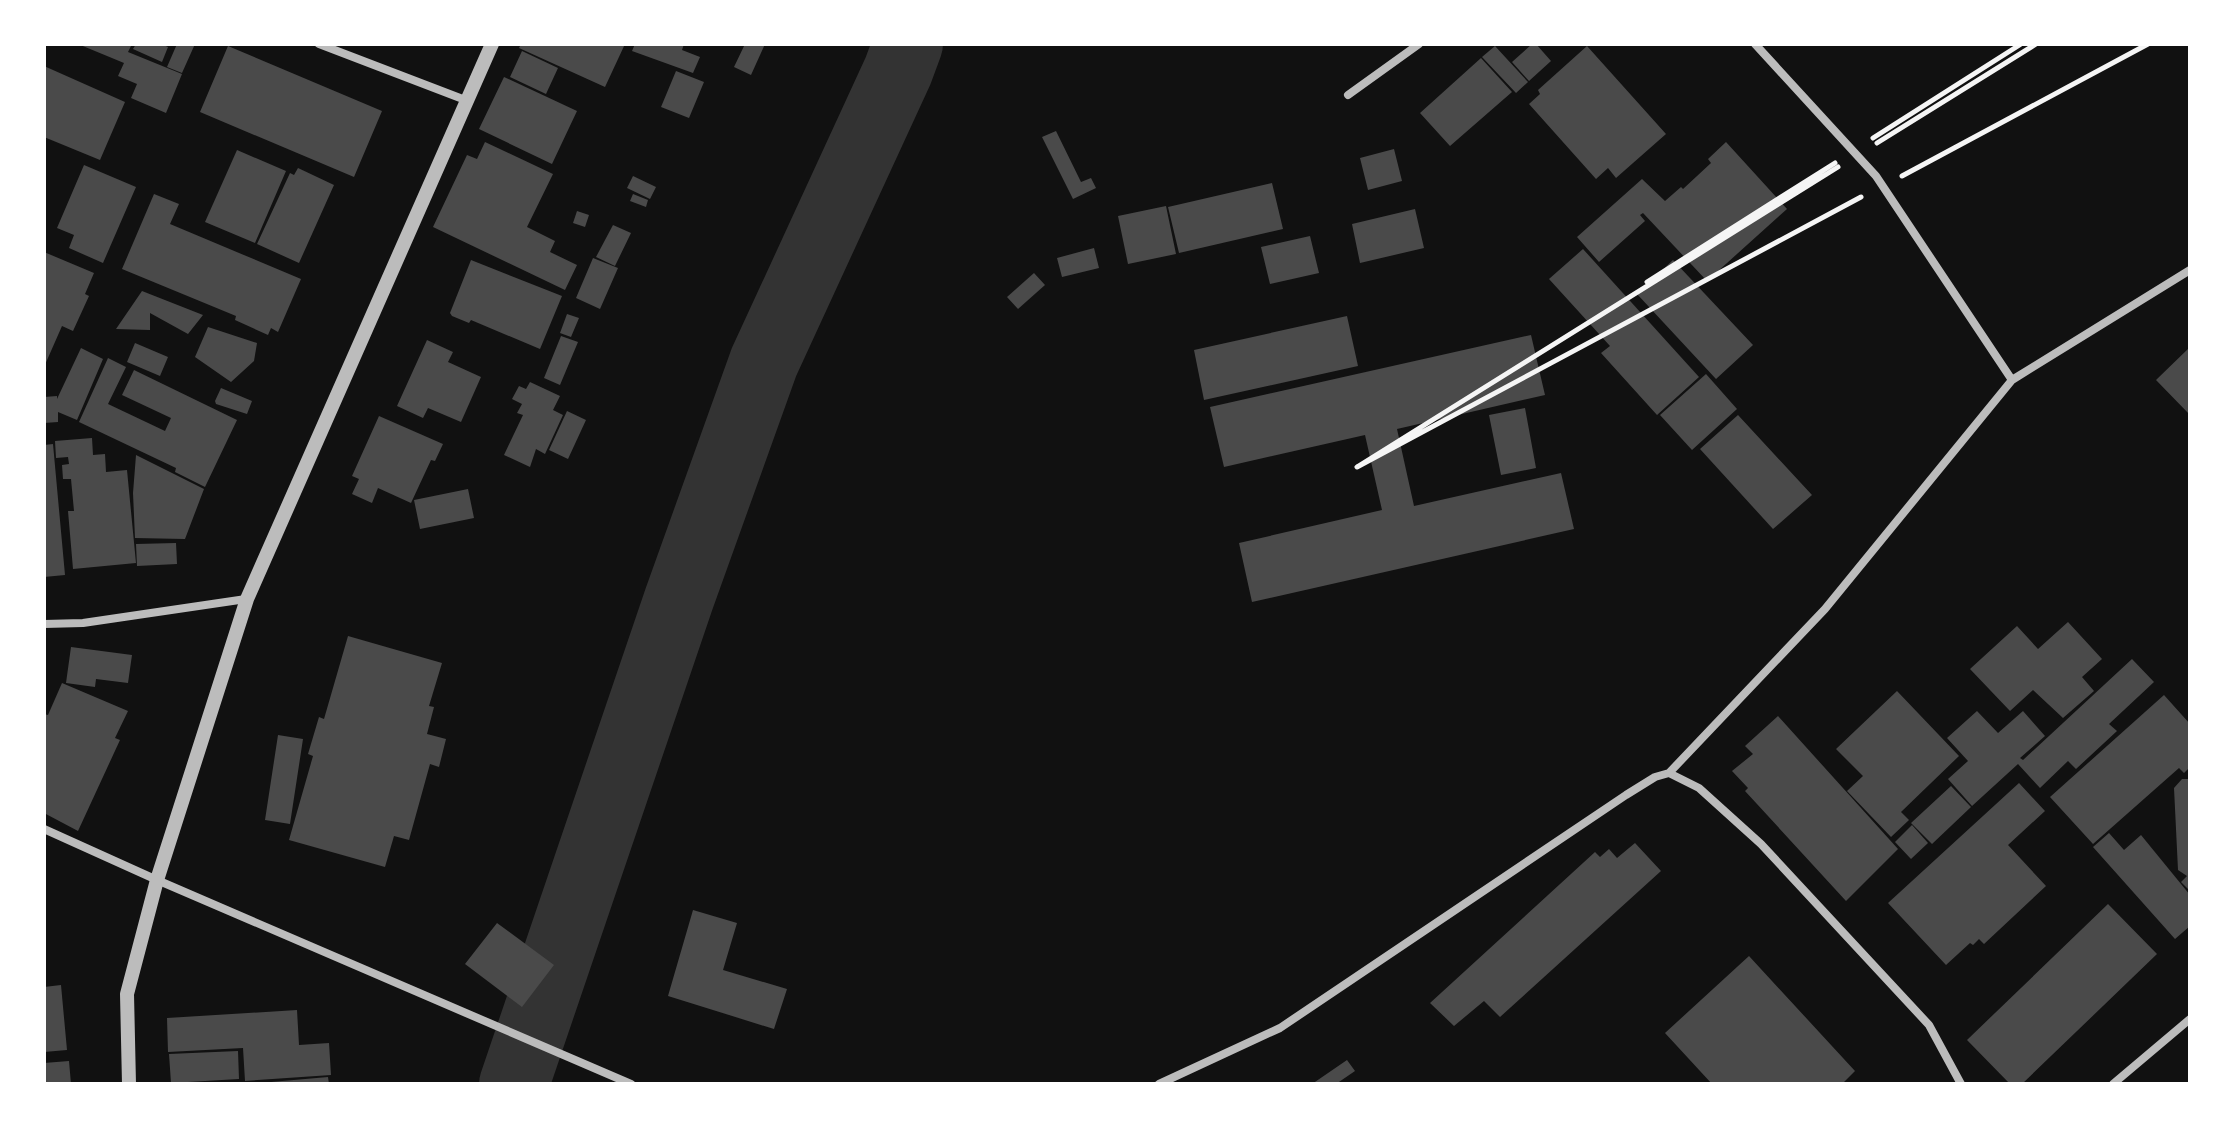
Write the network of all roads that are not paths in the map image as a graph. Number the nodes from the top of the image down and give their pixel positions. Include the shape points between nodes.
1 (319, 44) edge
2 (492, 44) edge
3 (1419, 44) edge
4 (1755, 44) edge
5 (1348, 95) dead end
6 (468, 101) junction
7 (2190, 270) edge
8 (2012, 380) junction
9 (247, 599) junction
10 (44, 624) edge
11 (1669, 773) junction
12 (44, 829) edge
13 (157, 880) junction
14 (2190, 1019) edge
15 (129, 1084) edge
16 (631, 1084) edge
17 (1159, 1084) edge
18 (1961, 1084) edge
19 (2113, 1084) edge

1 - 6 street
2 - 6 street
3 - 5 street
4 - 8 street via 1876,176
6 - 9 street
7 - 8 street
8 - 11 street via 1825,609
9 - 10 street
9 - 13 street
11 - 17 street via 1626,795 1280,1028
11 - 18 street via 1699,788 1761,844 1929,1025
12 - 13 street
13 - 15 street via 127,994
13 - 16 street
14 - 19 street

